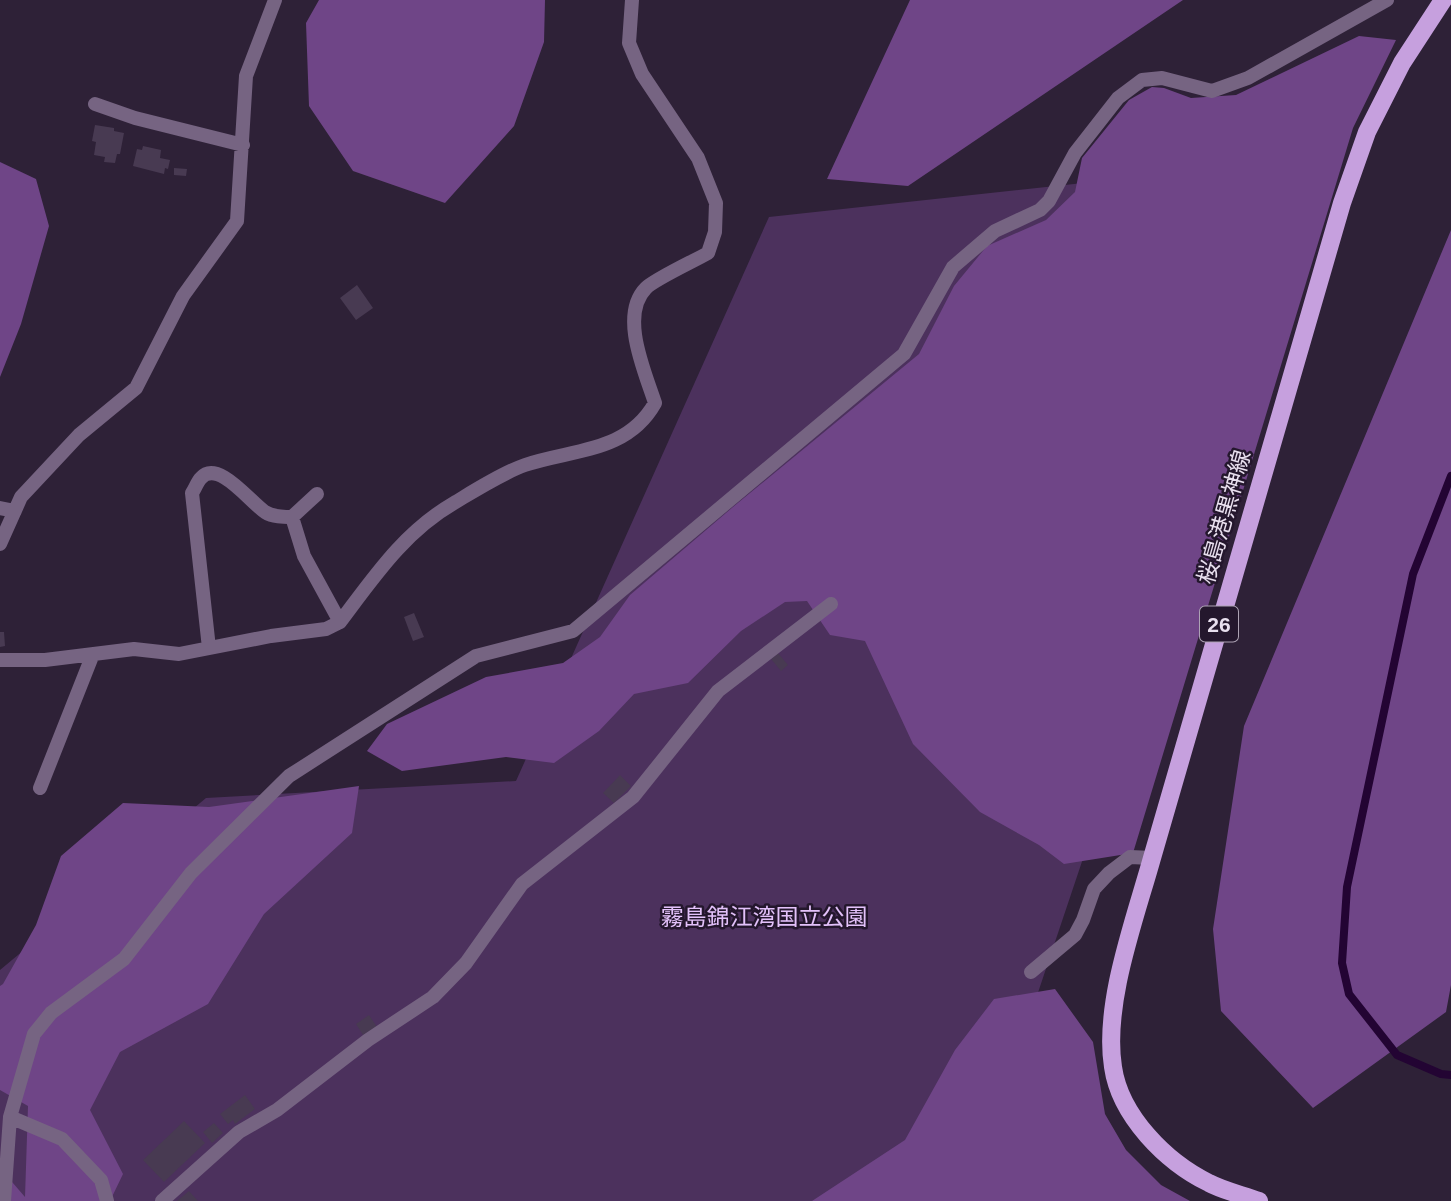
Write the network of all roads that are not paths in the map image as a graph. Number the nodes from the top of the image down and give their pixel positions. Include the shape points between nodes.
1 (275, 0) edge
2 (632, 0) edge
3 (1387, 0) edge
4 (1443, 0) edge
5 (95, 104) dead end
6 (243, 145) junction
7 (317, 494) dead end
8 (7, 509) edge
9 (292, 517) junction
10 (0, 544) edge
11 (831, 604) dead end
12 (340, 622) junction
13 (209, 648) junction
14 (93, 654) junction
15 (0, 660) edge
16 (40, 788) dead end
17 (1152, 858) junction
18 (1031, 972) dead end
19 (10, 1117) junction
20 (4, 1201) edge
21 (107, 1201) edge
22 (162, 1201) edge
23 (1259, 1201) edge

1 - 6 street via 246,76
2 - 12 street via 629,43 642,74 698,158 716,203 715,232 708,253 645,289 633,314 635,342 654,403 648,415 615,442 523,466 452,504 400,545
3 - 19 street via 1248,78 1212,91 1161,78 1142,80 1118,98 1075,153 1040,211 995,231 953,267 904,354 573,631 476,656 289,776 191,873 124,959 51,1013 34,1034
4 - 17 main road, 桜島港黒神線 / 26 via 1402,63 1367,132 1342,203
5 - 6 street
6 - 8 street via 237,221 183,296 136,388 79,435
7 - 9 street
8 - 10 street
9 - 12 street via 304,556
9 - 13 street via 265,512 218,474 201,477 192,493
11 - 22 street via 718,691 633,797 522,884 466,963 433,997 277,1110 239,1132
12 - 13 street via 326,629
13 - 14 street via 179,654 134,649
14 - 15 street
14 - 16 street
17 - 18 street via 1130,857 1109,873 1094,889 1075,936
17 - 23 main road, 桜島港黒神線 / 26 via 1111,1021 1113,1069 1128,1111 1155,1145 1209,1183
19 - 20 street
19 - 21 street via 62,1139 101,1181

